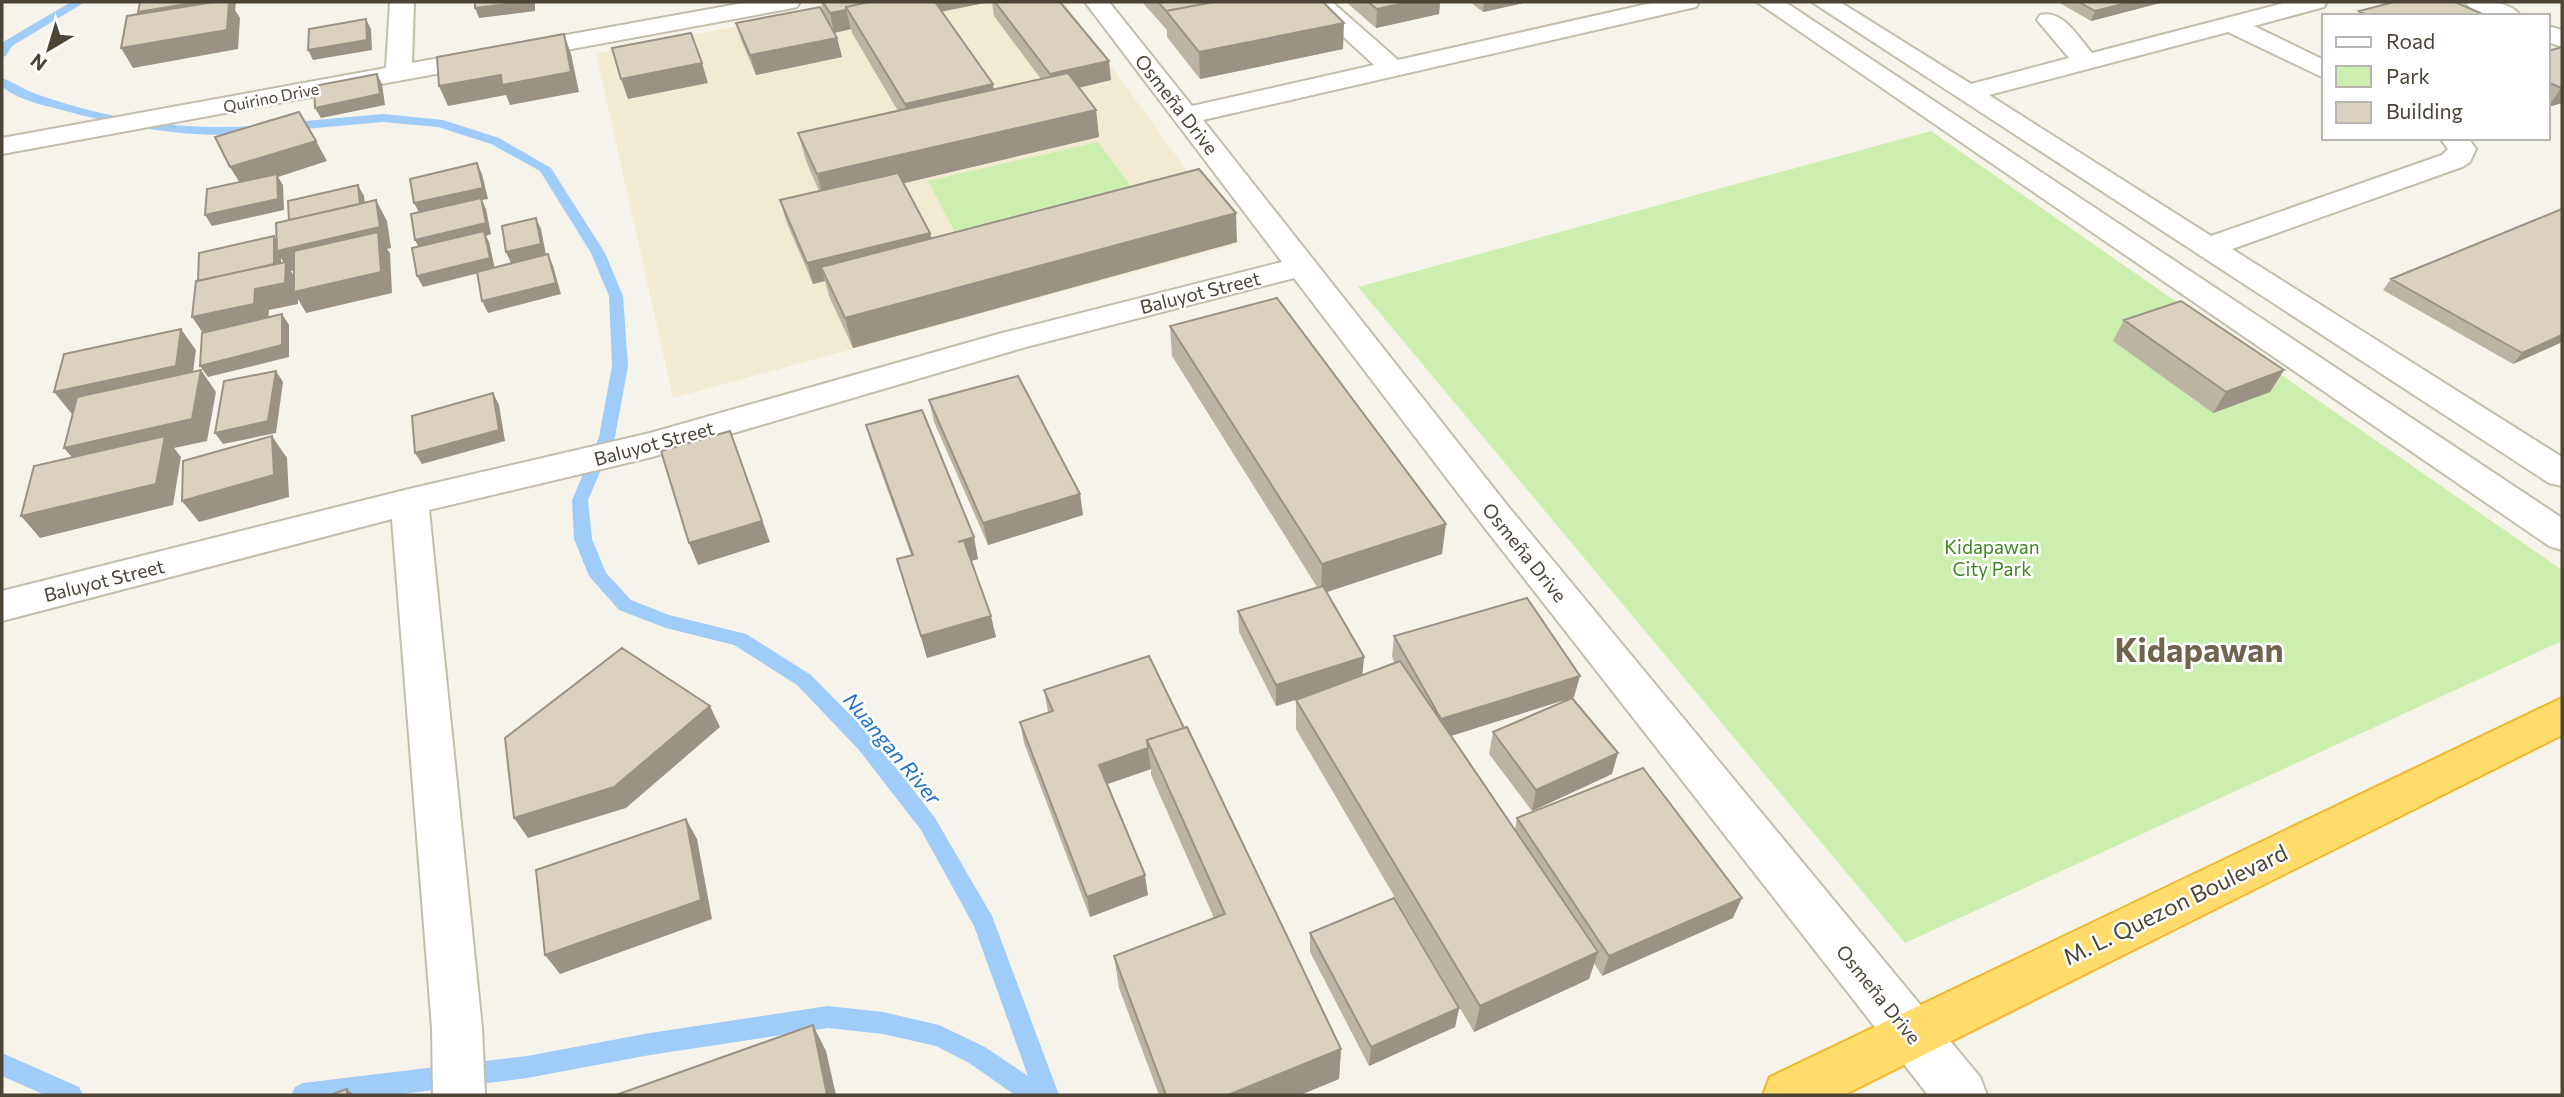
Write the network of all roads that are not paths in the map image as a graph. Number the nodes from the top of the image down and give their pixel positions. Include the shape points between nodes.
1 (402, 2) edge
2 (788, 2) edge
3 (1097, 2) edge
4 (1318, 2) edge
5 (1565, 2) edge
6 (1687, 2) edge
7 (1769, 2) edge
8 (1824, 2) edge
9 (2315, 2) edge
10 (2477, 2) edge
11 (2504, 14) edge
12 (2049, 20) dead end
13 (1593, 23) junction
14 (2231, 24) junction
15 (1876, 35) junction
16 (1835, 47) junction
17 (2085, 62) junction
18 (1393, 69) junction
19 (2322, 69) edge
20 (399, 73) junction
21 (1967, 93) junction
22 (1186, 116) junction
23 (2455, 140) edge
24 (2, 146) edge
25 (2208, 247) junction
26 (1303, 266) junction
27 (2562, 474) edge
28 (409, 502) junction
29 (2562, 536) edge
30 (2, 606) edge
31 (2562, 715) edge
32 (1911, 1033) junction
33 (459, 1095) edge
34 (1789, 1095) edge
35 (1961, 1095) edge

1 - 20 street
2 - 20 street, Quirino Drive
3 - 22 street, Osmeña Drive
4 - 18 street
5 - 13 street
6 - 13 street
7 - 16 street
8 - 15 street
9 - 14 street
10 - 11 street
12 - 17 street
13 - 18 street
14 - 17 street
14 - 19 street
15 - 16 street
15 - 21 street
16 - 29 street
17 - 21 street
18 - 22 street
20 - 24 street, Quirino Drive
21 - 25 street
22 - 26 street, Osmeña Drive
23 - 25 street via 2462,149 2452,161
25 - 27 street
26 - 28 street, Baluyot Street via 1014,340 652,445
26 - 32 street, Osmeña Drive via 1503,525
28 - 30 street, Baluyot Street
28 - 33 street via 457,1028
31 - 32 highway, M. L. Quezon Boulevard
32 - 34 highway, M. L. Quezon Boulevard
32 - 35 street, Osmeña Drive

